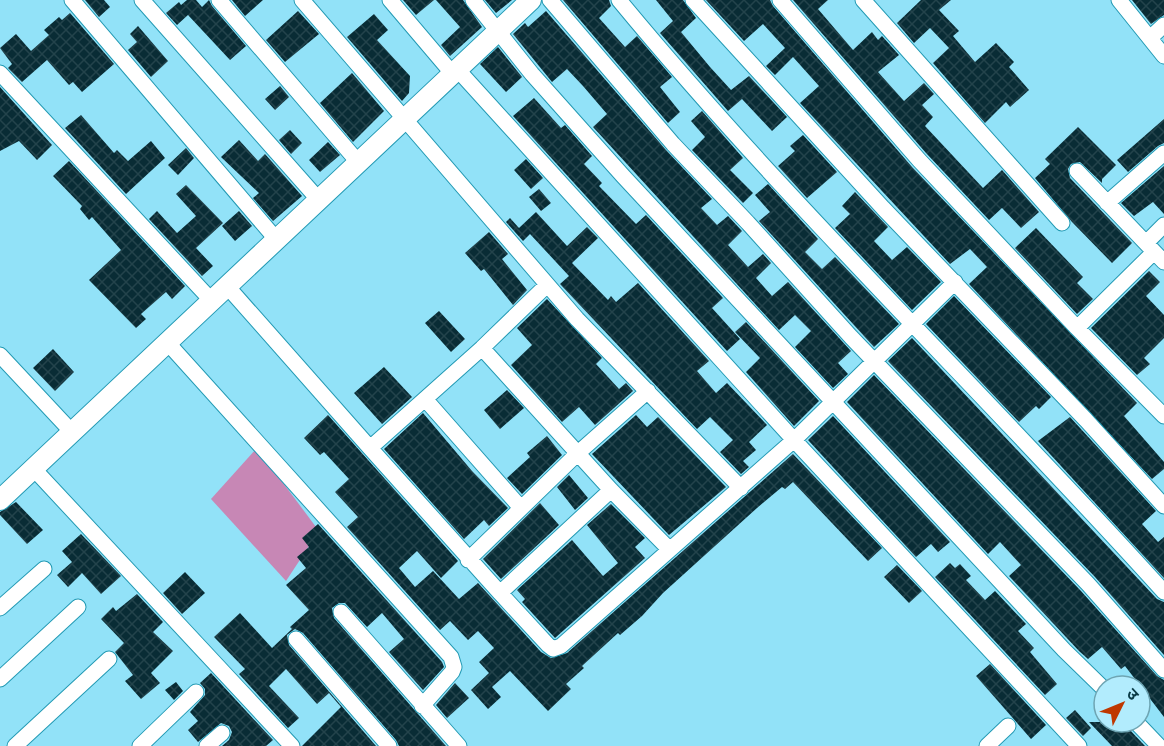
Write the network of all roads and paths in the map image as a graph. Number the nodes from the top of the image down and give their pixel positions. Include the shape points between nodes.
1 (72, 0) edge
2 (142, 0) edge
3 (219, 0) edge
4 (302, 0) edge
5 (390, 0) edge
6 (473, 0) edge
7 (531, 0) edge
8 (550, 0) edge
9 (619, 0) edge
10 (693, 0) edge
11 (780, 0) edge
12 (862, 0) edge
13 (1119, 0) edge
14 (1164, 25) edge
15 (498, 31) junction
16 (1150, 38) junction
17 (1164, 56) edge
18 (454, 71) junction
19 (0, 73) edge
20 (404, 118) junction
21 (1164, 153) edge
22 (358, 162) junction
23 (1077, 171) dead end
24 (318, 199) junction
25 (1107, 202) junction
26 (1062, 223) dead end
27 (1164, 225) edge
28 (276, 239) junction
29 (1155, 252) edge
30 (955, 282) junction
31 (226, 285) junction
32 (547, 285) junction
33 (211, 300) junction
34 (911, 325) junction
35 (1077, 328) junction
36 (166, 341) junction
37 (482, 348) junction
38 (0, 355) edge
39 (875, 362) junction
40 (648, 391) junction
41 (425, 399) junction
42 (835, 401) junction
43 (1164, 416) edge
44 (71, 431) junction
45 (794, 440) junction
46 (369, 448) junction
47 (578, 453) junction
48 (33, 468) junction
49 (741, 488) junction
50 (611, 490) junction
51 (0, 500) edge
52 (1164, 506) edge
53 (521, 508) junction
54 (669, 549) junction
55 (468, 560) junction
56 (44, 569) dead end
57 (1164, 592) edge
58 (500, 593) junction
59 (78, 607) dead end
60 (0, 608) edge
61 (342, 612) dead end
62 (296, 639) dead end
63 (109, 659) dead end
64 (1164, 670) edge
65 (1092, 677) edge
66 (0, 679) edge
67 (196, 692) dead end
68 (422, 706) junction
69 (1008, 726) dead end
70 (222, 733) dead end
71 (1148, 734) edge
72 (15, 746) edge
73 (140, 746) edge
74 (207, 746) edge
75 (292, 746) edge
76 (389, 746) edge
77 (459, 746) edge
78 (987, 746) edge
79 (1078, 746) edge
80 (1159, 746) edge

1 - 28 street
2 - 24 street
3 - 22 street
4 - 20 street
5 - 18 street
6 - 15 street
7 - 15 street
8 - 39 street via 673,144
9 - 34 street via 717,116
10 - 30 street
11 - 35 street via 885,124
12 - 26 street
13 - 16 street
14 - 16 street
15 - 18 street
15 - 42 street via 623,176
16 - 17 street
18 - 20 street
18 - 45 street
19 - 33 street
20 - 22 street
20 - 32 street
21 - 25 street
22 - 24 street
23 - 25 street
24 - 28 street
25 - 29 street
27 - 29 street
28 - 31 street
29 - 35 street
30 - 34 street
30 - 52 street
31 - 33 street
31 - 46 street
32 - 37 street
32 - 40 street
33 - 36 street
34 - 39 street
34 - 57 street
35 - 43 street
36 - 44 street
36 - 68 street via 451,657 452,672
37 - 41 street
37 - 47 street
38 - 44 street
39 - 42 street
39 - 64 street via 1088,584
40 - 47 street
40 - 49 street
41 - 46 street
41 - 53 street
42 - 45 street
42 - 65 street
44 - 48 street
45 - 49 street
45 - 79 street
46 - 55 street
47 - 50 street
47 - 53 street
48 - 51 street
48 - 75 street
49 - 54 street
50 - 54 street
50 - 58 street
53 - 55 street
54 - 58 street via 557,648 548,645
55 - 58 street
56 - 60 street
59 - 66 street
61 - 68 street
62 - 76 street
63 - 72 street
67 - 73 street
68 - 77 street
69 - 78 street
70 - 74 street
71 - 80 street

